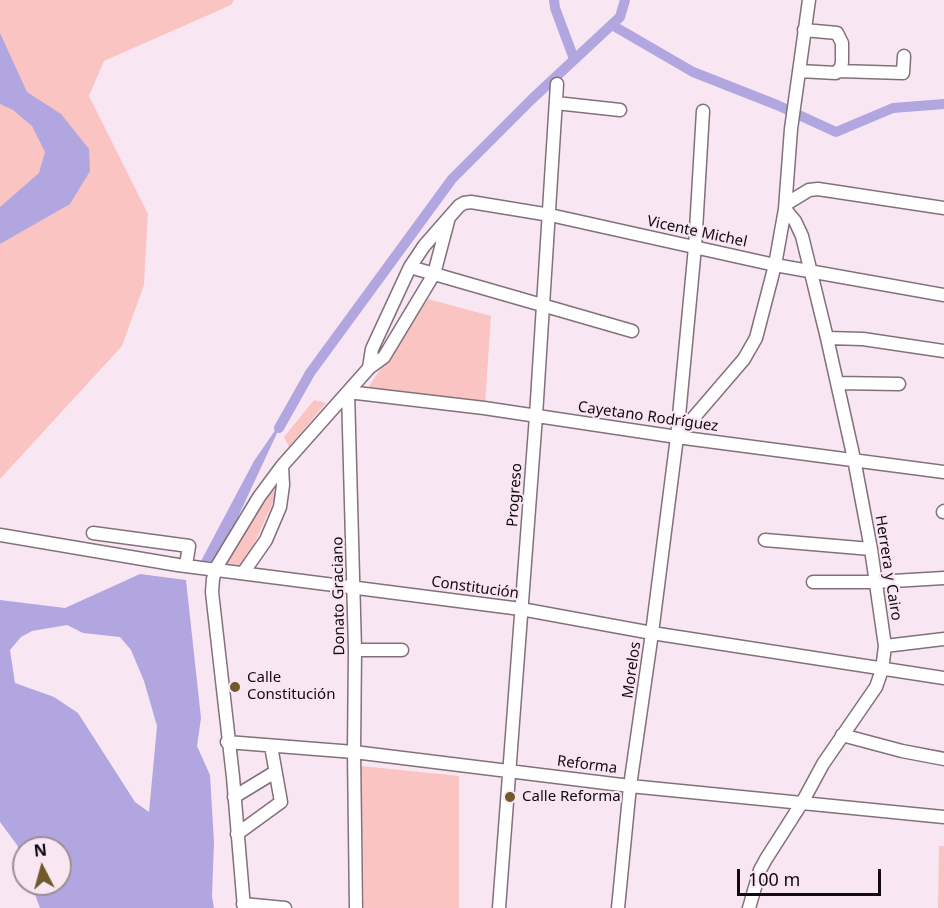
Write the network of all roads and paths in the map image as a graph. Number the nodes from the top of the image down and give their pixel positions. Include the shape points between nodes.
1 (809, 0) edge
2 (804, 30) junction
3 (904, 56) dead end
4 (799, 71) junction
5 (839, 71) junction
6 (557, 84) dead end
7 (556, 103) junction
8 (620, 110) dead end
9 (703, 111) dead end
10 (785, 206) junction
11 (944, 208) edge
12 (550, 215) junction
13 (449, 217) junction
14 (695, 247) junction
15 (775, 264) junction
16 (410, 267) junction
17 (811, 272) junction
18 (434, 274) junction
19 (944, 295) edge
20 (543, 306) junction
21 (632, 331) dead end
22 (827, 338) junction
23 (944, 351) edge
24 (369, 368) junction
25 (837, 383) junction
26 (899, 384) dead end
27 (348, 392) junction
28 (536, 416) junction
29 (677, 437) junction
30 (854, 459) junction
31 (282, 466) junction
32 (944, 472) edge
33 (93, 533) dead end
34 (0, 535) edge
35 (765, 540) dead end
36 (871, 549) junction
37 (186, 565) junction
38 (216, 568) junction
39 (243, 573) junction
40 (944, 578) edge
41 (813, 582) dead end
42 (876, 582) junction
43 (354, 587) junction
44 (521, 609) junction
45 (652, 633) junction
46 (944, 639) edge
47 (885, 646) junction
48 (356, 650) junction
49 (402, 650) dead end
50 (882, 670) junction
51 (944, 678) edge
52 (842, 735) junction
53 (227, 742) junction
54 (271, 746) junction
55 (354, 752) junction
56 (944, 759) edge
57 (508, 770) junction
58 (275, 772) junction
59 (630, 786) junction
60 (234, 797) junction
61 (803, 801) junction
62 (944, 817) edge
63 (237, 834) junction
64 (244, 906) edge
65 (285, 908) edge
66 (356, 908) edge
67 (499, 908) edge
68 (618, 908) edge
69 (750, 908) edge

1 - 2 street
2 - 4 street
2 - 5 street via 840,36
3 - 5 street via 903,73
4 - 5 street
4 - 10 street
6 - 7 street, Progreso
7 - 8 street
7 - 12 street, Progreso
9 - 14 street, Morelos
10 - 11 street via 809,190 818,189
10 - 15 street
10 - 17 street, Herrera y Cairo via 802,236
12 - 13 street, Vicente Michel via 471,202 459,206
12 - 14 street, Vicente Michel
12 - 20 street, Progreso
13 - 16 street, Vicente Michel
13 - 18 street
14 - 15 street, Vicente Michel
14 - 29 street, Morelos
15 - 17 street, Vicente Michel
15 - 29 street via 756,338 744,359
16 - 18 street
16 - 24 street, Vicente Michel via 372,348
17 - 19 street, Vicente Michel
17 - 22 street, Herrera y Cairo
18 - 20 street
18 - 24 street via 384,357
20 - 21 street
20 - 28 street, Progreso
22 - 23 street
22 - 25 street, Herrera y Cairo
24 - 27 street
25 - 26 street
25 - 30 street, Herrera y Cairo
27 - 28 street, Cayetano Rodríguez
27 - 31 street
27 - 43 street, Donato Graciano
28 - 29 street, Cayetano Rodríguez
28 - 44 street, Progreso
29 - 30 street, Cayetano Rodríguez
29 - 45 street, Morelos
30 - 32 street, Cayetano Rodríguez
30 - 36 street, Herrera y Cairo
31 - 38 street
31 - 39 street via 280,507 266,540
33 - 37 street via 189,546
34 - 37 street, Constitución
35 - 36 street
36 - 42 street, Herrera y Cairo
37 - 38 street, Constitución
38 - 39 street, Constitución
38 - 53 street via 212,591
39 - 43 street, Constitución
40 - 42 street
41 - 42 street
42 - 47 street, Herrera y Cairo
43 - 44 street, Constitución
43 - 48 street, Donato Graciano
44 - 45 street, Constitución
44 - 57 street, Progreso
45 - 50 street, Constitución
45 - 59 street, Morelos
46 - 47 street
47 - 50 street, Herrera y Cairo
48 - 49 street
48 - 55 street, Donato Graciano
50 - 51 street, Constitución
50 - 52 street, Herrera y Cairo via 876,687
52 - 56 street
52 - 61 street, Herrera y Cairo
53 - 54 street, Reforma
53 - 60 street
54 - 55 street, Reforma
54 - 58 street
55 - 57 street, Reforma
55 - 66 street, Donato Graciano
57 - 59 street, Reforma
57 - 67 street, Progreso
58 - 60 street
58 - 63 street via 280,801
59 - 61 street, Reforma
59 - 68 street, Morelos
60 - 63 street
61 - 62 street, Reforma
61 - 69 street, Herrera y Cairo via 760,870
63 - 64 street
64 - 65 street

